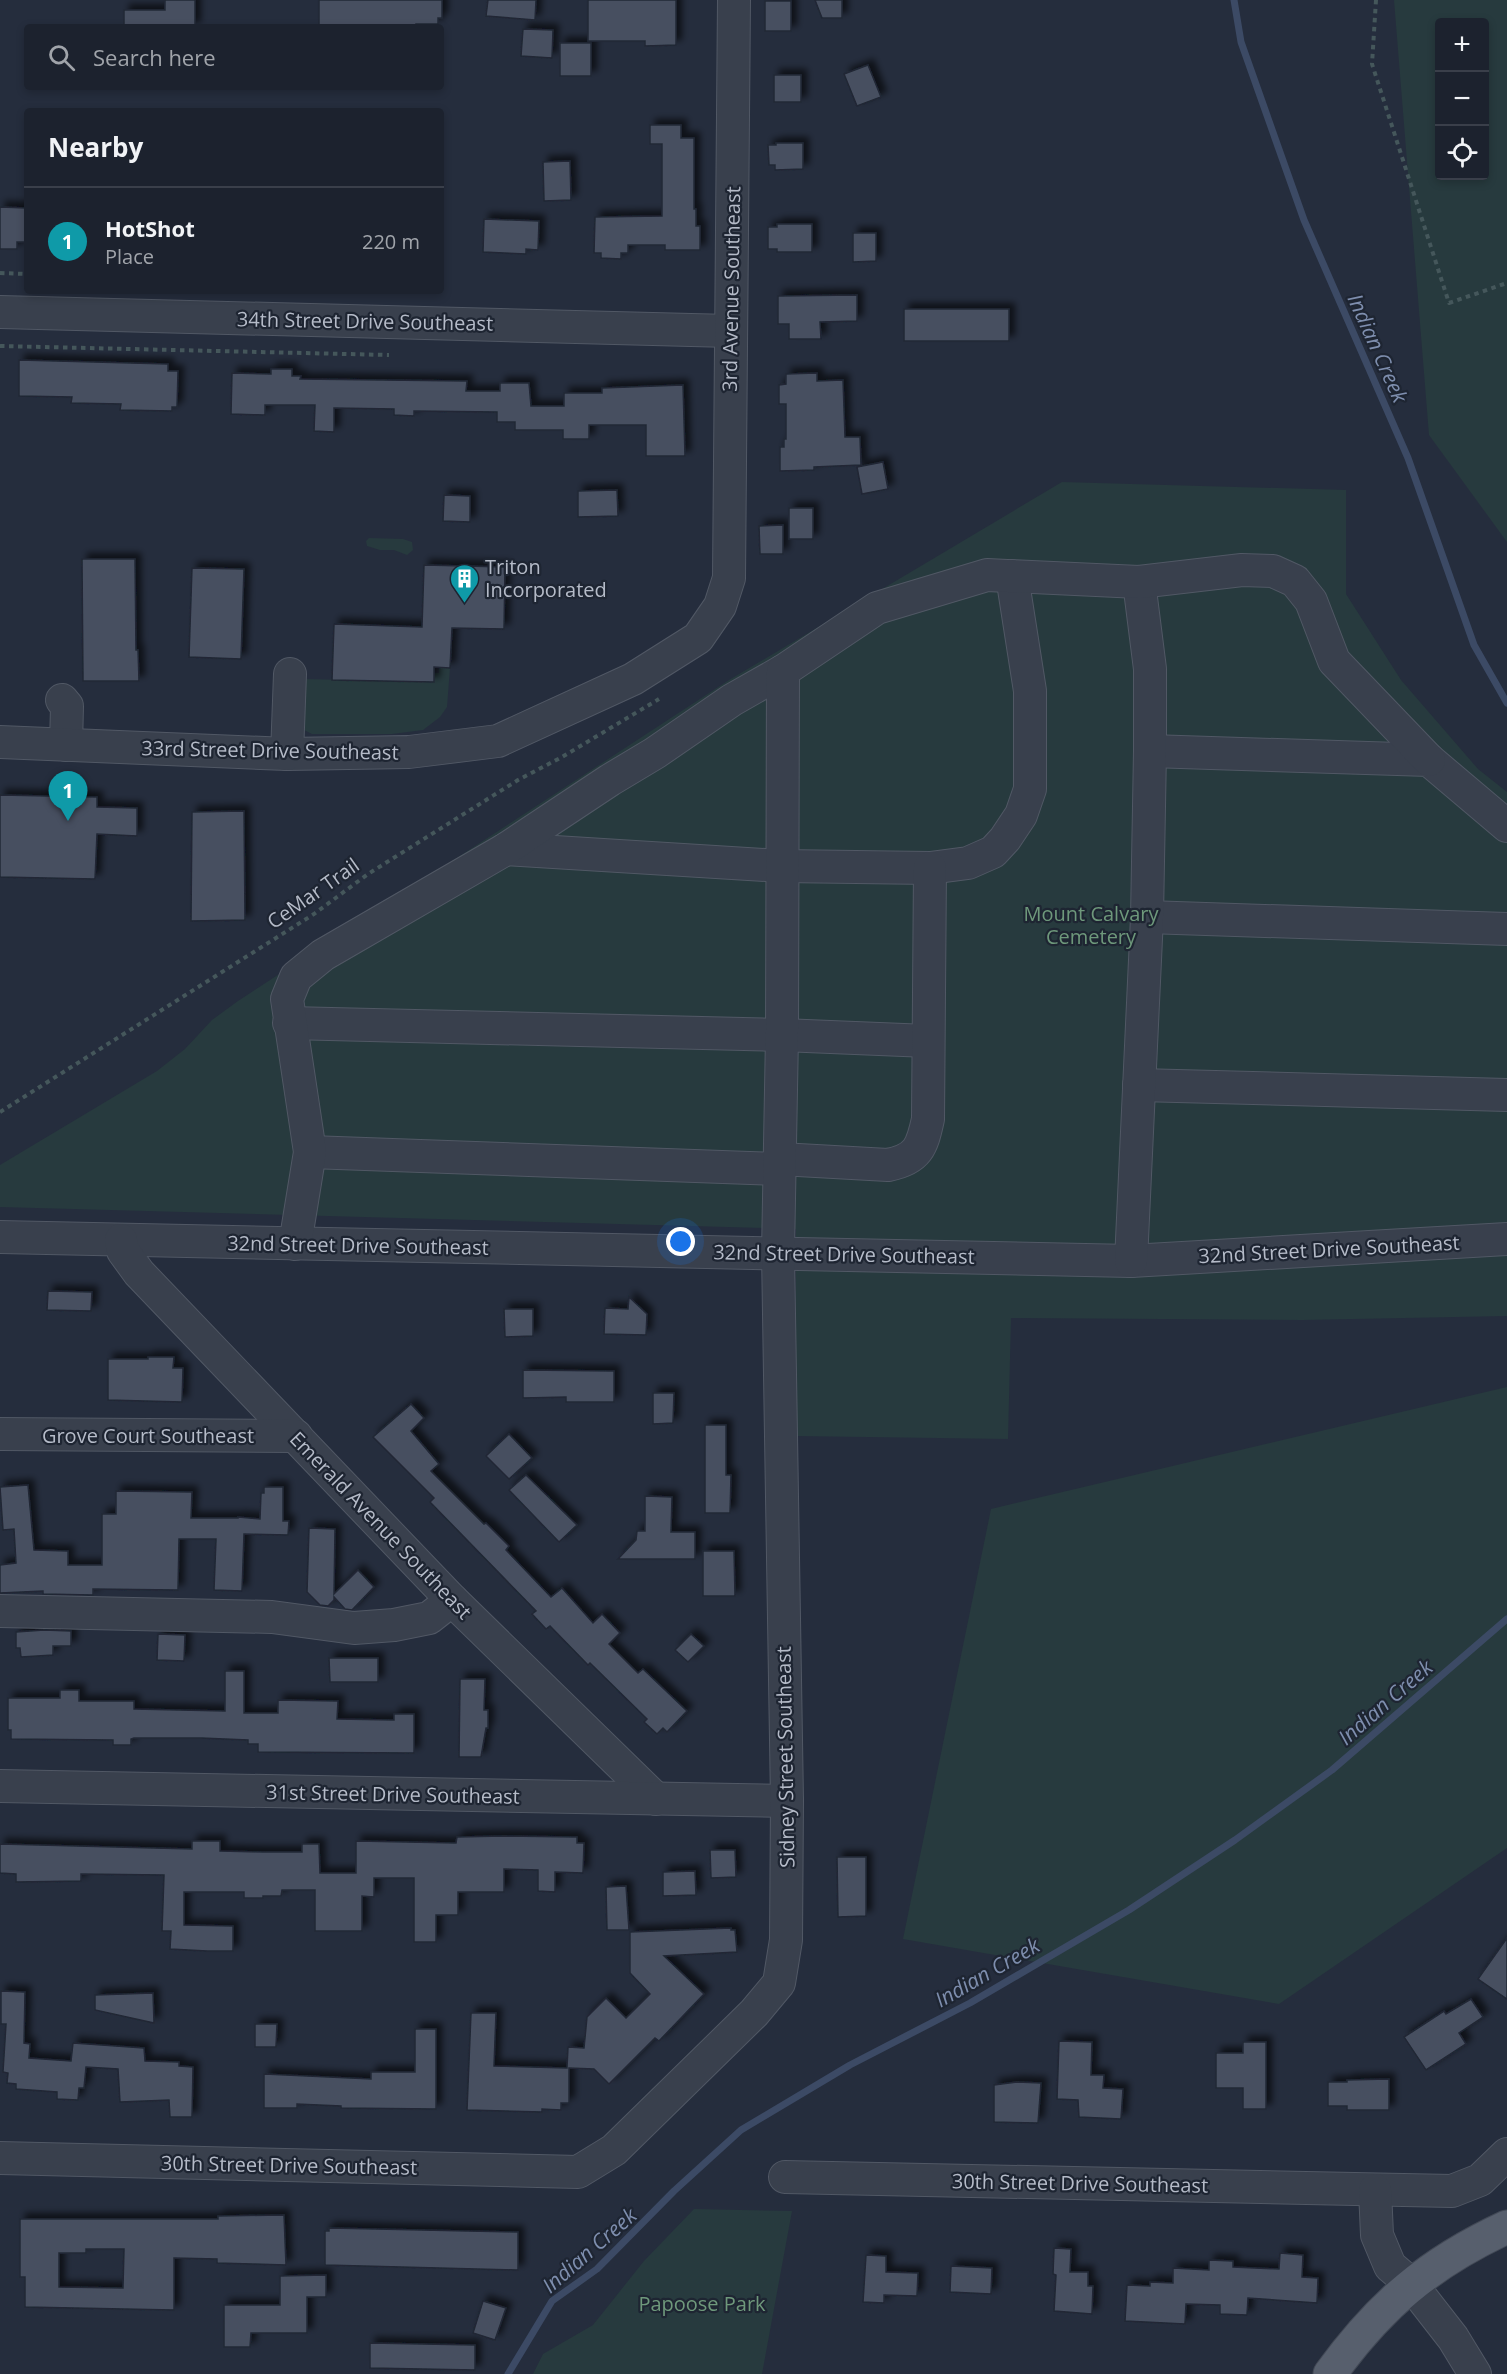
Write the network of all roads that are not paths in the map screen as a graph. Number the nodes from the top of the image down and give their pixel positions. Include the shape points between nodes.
1 (734, 0) edge
2 (0, 312) edge
3 (730, 331) junction
4 (1012, 576) junction
5 (729, 578) joint
6 (1139, 582) junction
7 (783, 671) junction
8 (290, 674) dead end
9 (62, 700) dead end
10 (0, 742) edge
11 (66, 745) junction
12 (1150, 752) junction
13 (287, 754) junction
14 (1429, 760) junction
15 (1507, 826) edge
16 (506, 849) junction
17 (781, 866) junction
18 (930, 868) junction
19 (1147, 917) junction
20 (1507, 929) edge
21 (289, 1023) junction
22 (782, 1035) junction
23 (928, 1041) junction
24 (1139, 1085) junction
25 (1507, 1095) edge
26 (310, 1152) junction
27 (780, 1164) junction
28 (0, 1237) edge
29 (1507, 1239) edge
30 (121, 1240) junction
31 (295, 1244) junction
32 (778, 1253) junction
33 (1131, 1261) junction
34 (0, 1434) edge
35 (296, 1436) junction
36 (452, 1600) junction
37 (0, 1611) edge
38 (0, 1786) edge
39 (656, 1799) junction
40 (787, 1801) junction
41 (1507, 2154) edge
42 (0, 2158) edge
43 (578, 2172) joint
44 (785, 2177) dead end
45 (1376, 2190) junction
46 (1507, 2227) edge
47 (1411, 2284) junction
48 (1330, 2374) edge
49 (1475, 2374) edge

1 - 3 street, 3rd Avenue Southeast
2 - 3 street, 34th Street Drive Southeast
3 - 5 street, 3rd Avenue Southeast
4 - 6 street
4 - 7 street via 987,575 877,608
4 - 18 street via 1030,691 1030,789 1021,815 993,852 968,863
5 - 13 street, 33rd Street Drive Southeast via 720,606 698,638 633,679 498,741 409,752
6 - 12 street via 1150,669
6 - 14 street via 1242,570 1273,571 1295,581 1311,601 1334,661
7 - 16 street via 732,700
7 - 17 street, Sidney Street Southeast
8 - 13 street
9 - 11 street via 67,706
10 - 11 street, 33rd Street Drive Southeast
11 - 13 street, 33rd Street Drive Southeast
12 - 14 street
12 - 19 street
14 - 15 street
16 - 17 street
16 - 21 street via 323,955 296,977 287,999
17 - 18 street
17 - 22 street, Sidney Street Southeast
18 - 23 street
19 - 20 street
19 - 24 street
21 - 22 street
21 - 26 street
22 - 23 street
22 - 27 street, Sidney Street Southeast
23 - 27 street via 928,1119 923,1142 913,1156 888,1164
24 - 25 street
24 - 33 street
26 - 27 street
26 - 31 street
27 - 32 street, Sidney Street Southeast
28 - 30 street, 32nd Street Drive Southeast
29 - 33 street, 32nd Street Drive Southeast
30 - 31 street, 32nd Street Drive Southeast
30 - 35 street, Emerald Avenue Southeast via 123,1251 139,1273
31 - 32 street, 32nd Street Drive Southeast
32 - 33 street, 32nd Street Drive Southeast
32 - 40 street, Sidney Street Southeast
34 - 35 street, Grove Court Southeast
35 - 36 street, Emerald Avenue Southeast
36 - 37 street via 429,1618 354,1628 272,1617
36 - 39 street, Emerald Avenue Southeast
38 - 39 street, 31st Street Drive Southeast
39 - 40 street, 31st Street Drive Southeast
40 - 43 street, Sidney Street Southeast via 786,1940 779,1983 754,2013 614,2150
41 - 45 street, 30th Street Drive Southeast via 1480,2180 1452,2191
42 - 43 street, 30th Street Drive Southeast
44 - 45 street, 30th Street Drive Southeast
45 - 47 street via 1377,2235 1382,2251 1390,2266
46 - 47 main road via 1474,2242
47 - 48 main road via 1356,2339
47 - 49 street via 1453,2337

